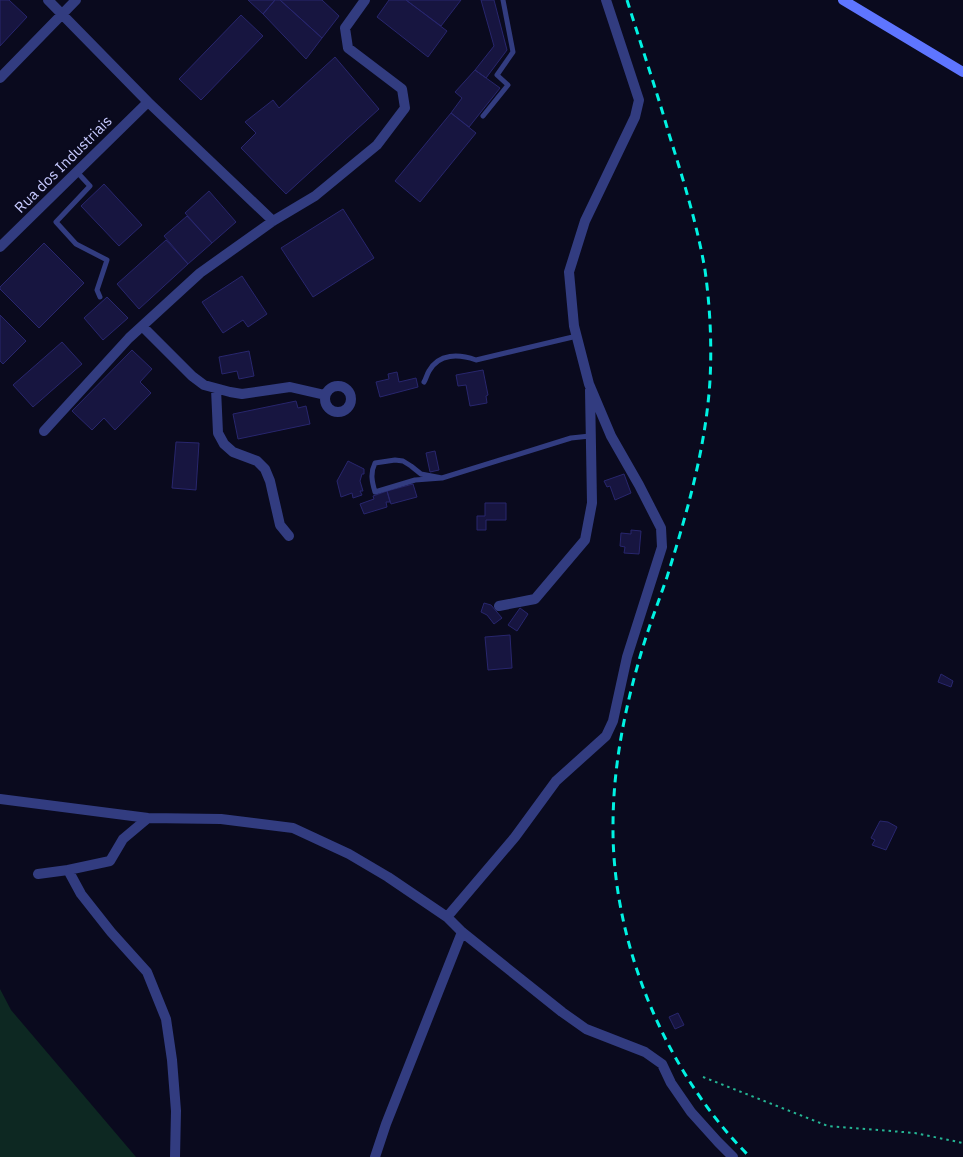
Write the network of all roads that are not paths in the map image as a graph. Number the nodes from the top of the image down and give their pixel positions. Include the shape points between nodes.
1 (48, 0) edge
2 (76, 0) edge
3 (365, 0) edge
4 (503, 0) edge
5 (606, 0) edge
6 (842, 0) edge
7 (62, 14) junction
8 (962, 72) edge
9 (0, 78) edge
10 (148, 102) junction
11 (483, 116) dead end
12 (76, 172) junction
13 (273, 221) junction
14 (0, 247) edge
15 (100, 296) dead end
16 (142, 326) junction
17 (577, 336) junction
18 (424, 382) dead end
19 (590, 384) junction
20 (216, 389) junction
21 (325, 395) dead end
22 (44, 431) dead end
23 (590, 436) junction
24 (442, 478) junction
25 (289, 536) dead end
26 (499, 606) dead end
27 (0, 799) edge
28 (148, 818) junction
29 (68, 870) junction
30 (38, 874) dead end
31 (447, 918) junction
32 (462, 932) junction
33 (175, 1157) edge
34 (375, 1157) edge
35 (733, 1157) edge

1 - 7 street
2 - 7 street
3 - 13 street via 345,28 348,48 402,89 405,108 376,145 315,196
4 - 11 lane via 513,52 497,74 508,85
5 - 17 street via 639,100 635,117 585,221 569,272
6 - 8 main road
7 - 9 street
7 - 10 street
10 - 12 street, Rua dos Industriais
10 - 13 street
12 - 14 street, Rua dos Industriais
12 - 15 lane via 90,186 56,222 76,244 107,260 97,290
13 - 16 street via 200,272
16 - 20 street via 192,376
16 - 22 street
17 - 18 lane via 476,360 463,356 444,357 429,370
17 - 19 street
19 - 23 street
19 - 31 street via 611,436 640,485 660,528 662,547 606,736 556,781 515,838
20 - 21 street via 242,394 290,387
20 - 25 street via 218,433 233,452 257,461 265,470 280,525
23 - 24 lane via 571,438
23 - 26 street via 592,504 585,540 535,598
24 - 24 lane via 421,474 403,461 375,463 372,468 375,492 414,480
27 - 28 street
28 - 29 street via 123,839 110,862
28 - 31 street via 221,819 293,828 349,854
29 - 30 street
29 - 33 street via 81,894 147,972 166,1019 175,1103
31 - 32 street
32 - 34 street
32 - 35 street via 586,1029 645,1052 662,1064 691,1112

